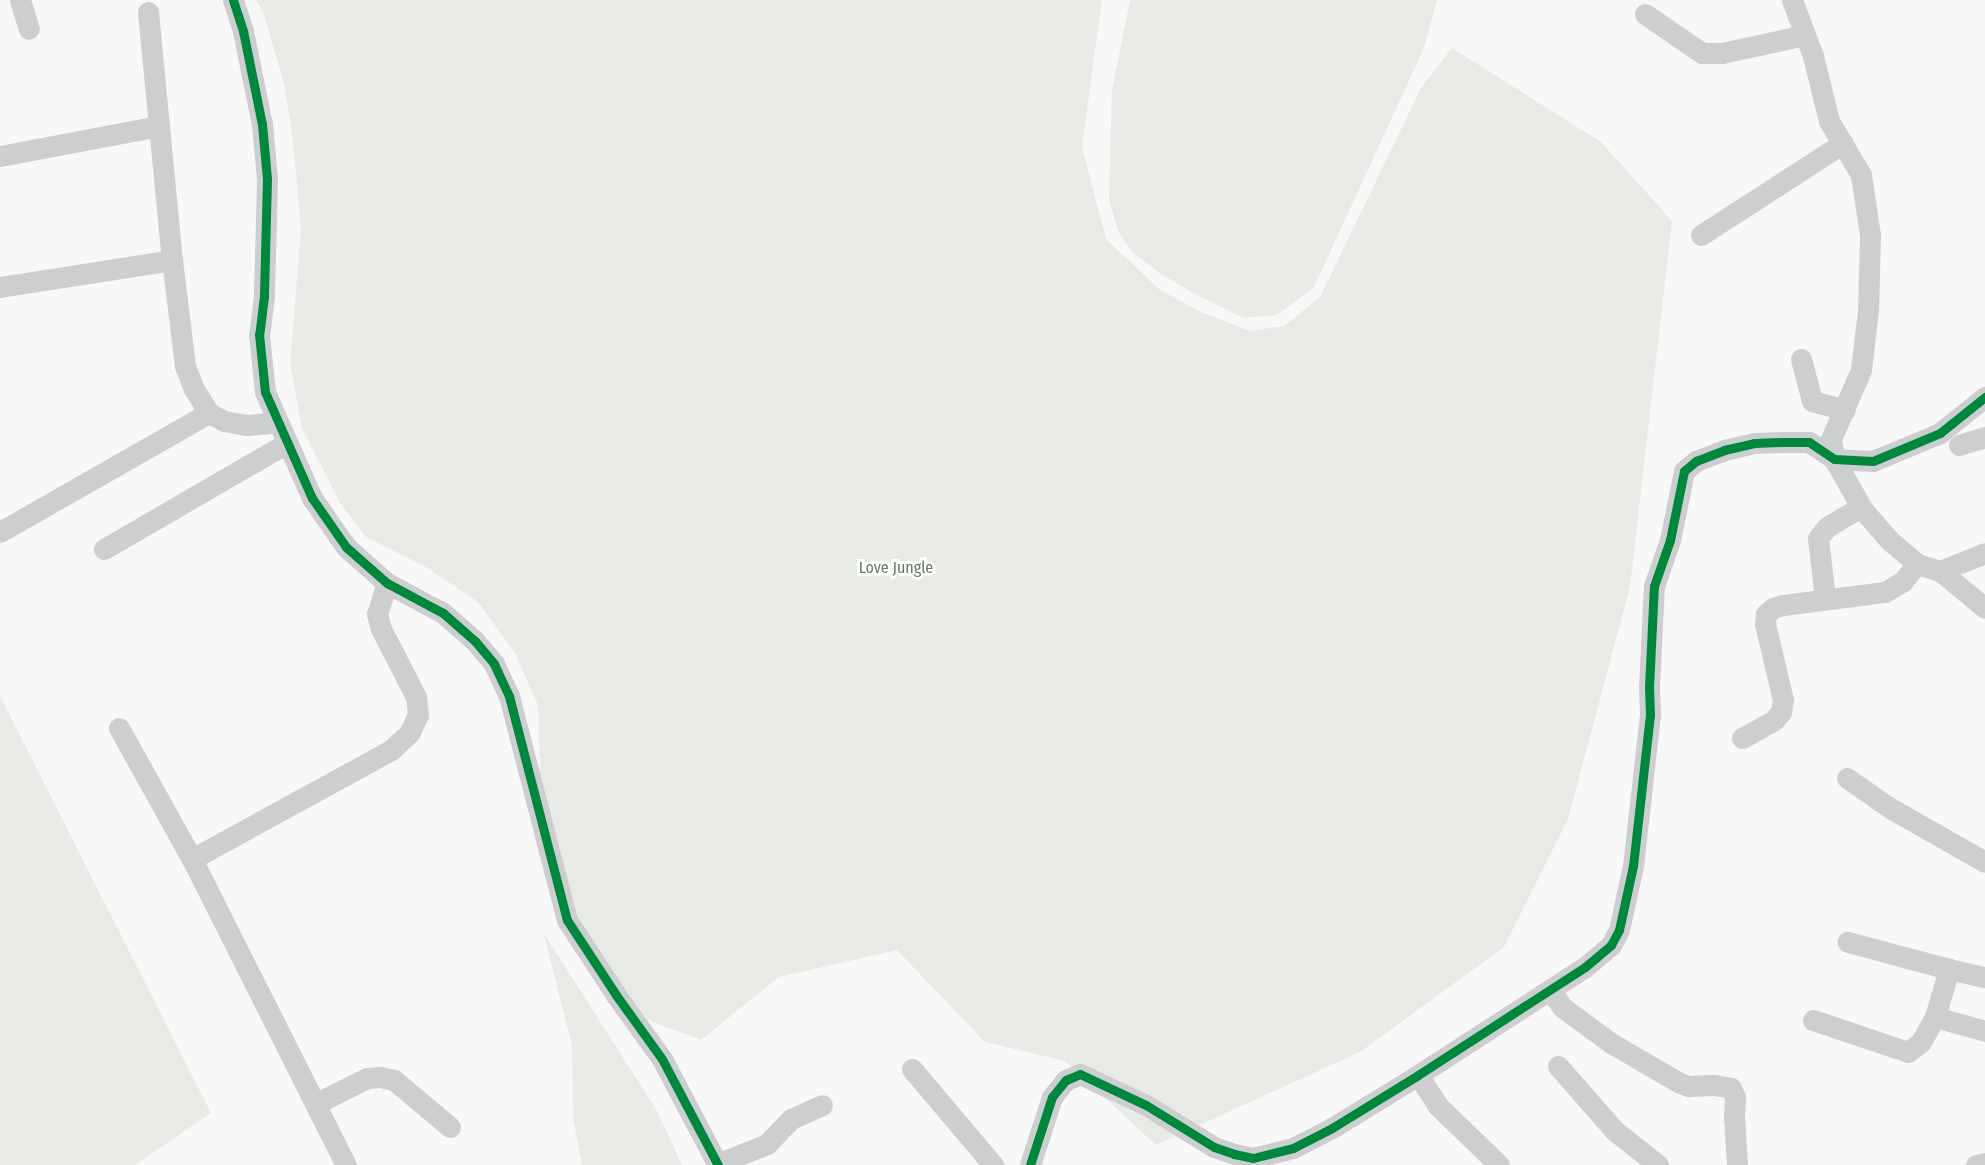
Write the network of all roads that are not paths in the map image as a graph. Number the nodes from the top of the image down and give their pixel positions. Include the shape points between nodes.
1 (20, 0) edge
2 (233, 0) edge
3 (1792, 0) edge
4 (148, 12) dead end
5 (1645, 14) dead end
6 (29, 29) dead end
7 (1805, 35) junction
8 (159, 126) junction
9 (1843, 144) junction
10 (0, 156) edge
11 (1701, 235) dead end
12 (172, 260) junction
13 (0, 287) edge
14 (1801, 360) dead end
15 (1985, 397) edge
16 (1845, 410) junction
17 (209, 413) junction
18 (278, 422) junction
19 (1985, 437) edge
20 (287, 443) junction
21 (1959, 445) dead end
22 (1834, 459) junction
23 (1860, 507) junction
24 (0, 532) edge
25 (104, 549) dead end
26 (1985, 553) edge
27 (1917, 564) junction
28 (1940, 571) junction
29 (387, 583) junction
30 (1825, 598) junction
31 (1985, 608) edge
32 (119, 728) dead end
33 (1742, 738) dead end
34 (1847, 778) dead end
35 (192, 859) junction
36 (1985, 862) edge
37 (1848, 942) dead end
38 (1949, 969) junction
39 (1985, 977) edge
40 (1551, 991) junction
41 (1935, 1017) junction
42 (1813, 1020) dead end
43 (1985, 1031) edge
44 (1558, 1066) dead end
45 (912, 1069) dead end
46 (1418, 1075) junction
47 (315, 1104) junction
48 (822, 1104) dead end
49 (450, 1127) dead end
50 (1985, 1163) edge
51 (346, 1165) edge
52 (718, 1165) edge
53 (993, 1165) edge
54 (1030, 1165) edge
55 (1499, 1165) edge
56 (1658, 1165) edge
57 (1737, 1165) edge
58 (1976, 1165) edge

1 - 6 street
2 - 18 street via 262,124 267,179 259,355 265,392
3 - 7 street
4 - 8 street
5 - 7 street via 1702,53 1722,53
7 - 9 street via 1829,120
8 - 10 street
8 - 12 street
9 - 11 street
9 - 16 street via 1861,175 1870,235 1861,370
12 - 13 street
12 - 17 street via 185,366
14 - 16 street via 1812,401
15 - 22 street via 1924,441 1873,461
16 - 22 street via 1830,439
17 - 18 street via 246,425
17 - 24 street
18 - 20 street
19 - 21 street
20 - 25 street
20 - 29 street via 312,498 346,548
22 - 23 street
22 - 40 street via 1809,442 1754,443 1695,461 1684,471 1670,540 1654,586 1650,716 1634,856 1619,930 1611,945
23 - 27 street
23 - 30 street via 1827,527 1818,538
26 - 28 street
27 - 28 street
27 - 30 street via 1903,581 1885,592
28 - 31 street
29 - 35 street via 377,614 416,697 418,715 410,732 391,750
29 - 52 street via 443,613 476,641 494,664 509,696 567,920 662,1059
30 - 33 street via 1783,605 1766,614 1781,712
32 - 35 street
34 - 36 street via 1890,808
35 - 47 street
37 - 38 street
38 - 39 street
38 - 41 street
40 - 46 street
40 - 57 street via 1562,1007 1611,1043 1678,1082 1731,1088 1735,1097
41 - 42 street via 1921,1042 1908,1052
41 - 43 street
44 - 56 street via 1615,1131
45 - 53 street
46 - 54 street via 1293,1148 1254,1158 1214,1147 1146,1105 1080,1074 1072,1076 1052,1097
46 - 55 street via 1438,1106
47 - 49 street via 367,1078 380,1077 394,1080
47 - 51 street
48 - 52 street via 791,1119 767,1144
50 - 58 street

